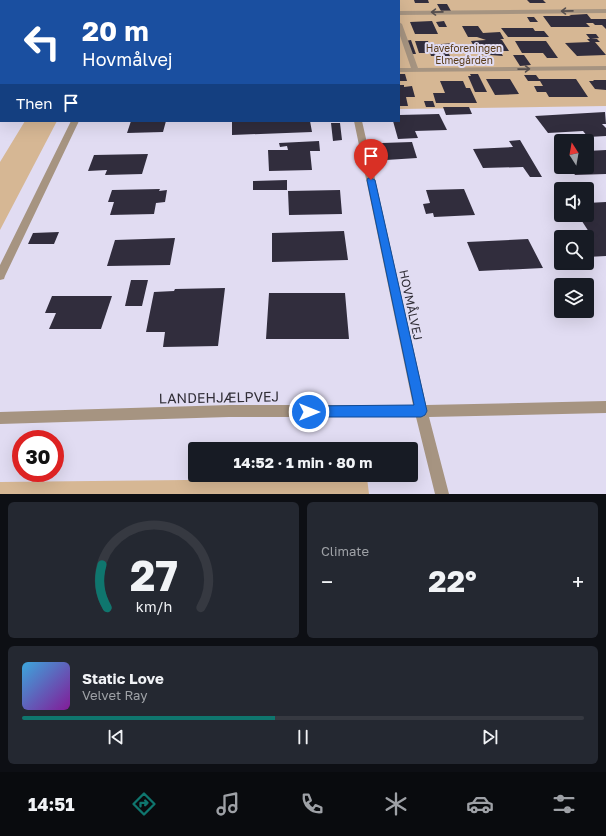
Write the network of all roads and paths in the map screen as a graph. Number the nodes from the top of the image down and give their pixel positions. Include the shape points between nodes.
1 (606, 11) edge
2 (400, 13) edge
3 (400, 27) edge
4 (606, 68) edge
5 (400, 70) edge
6 (415, 70) junction
7 (75, 122) edge
8 (358, 122) edge
9 (0, 276) edge
10 (606, 408) edge
11 (421, 411) junction
12 (0, 418) edge
13 (442, 494) edge

1 -> 2 street
3 - 6 street
6 -> 4 street
5 - 6 street
7 - 9 street
8 - 11 street, HOVMÅLVEJ
10 - 11 street, LANDEHJÆLPVEJ
11 - 12 street, LANDEHJÆLPVEJ via 229,411
11 - 13 street, HOVMÅLVEJ

